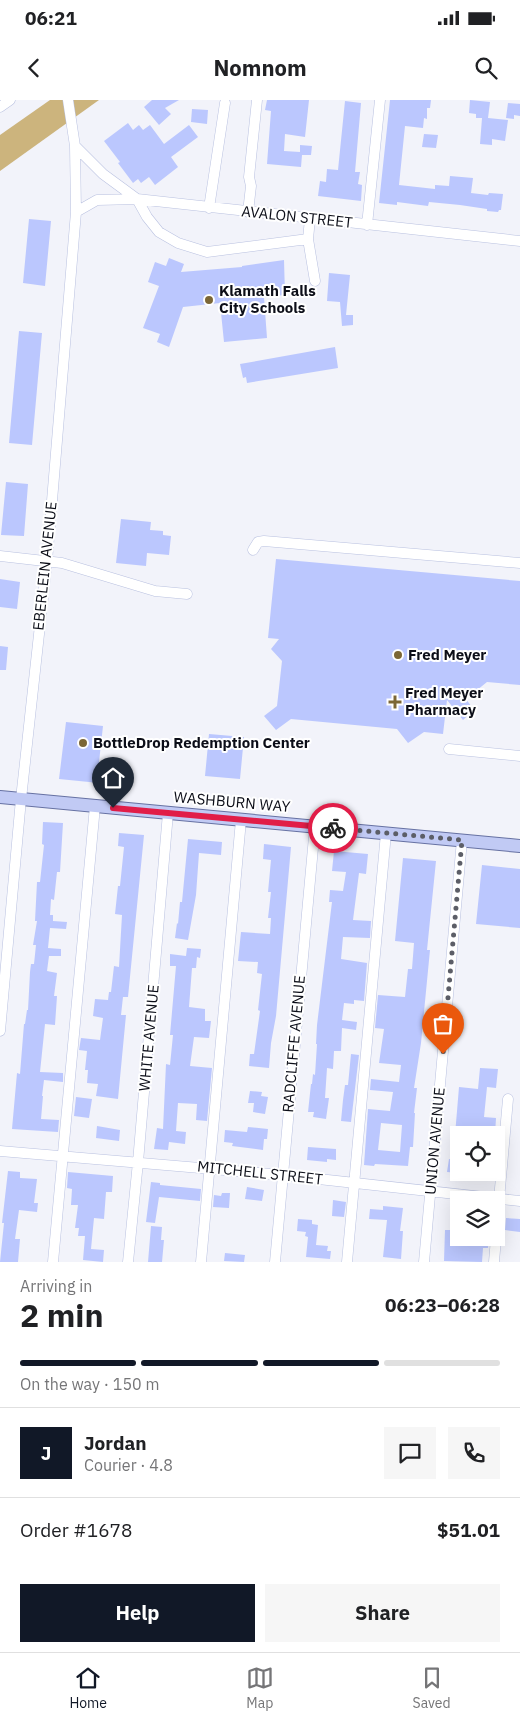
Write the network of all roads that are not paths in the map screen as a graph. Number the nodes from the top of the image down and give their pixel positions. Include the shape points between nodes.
1 (10, 100) edge
2 (68, 100) edge
3 (257, 100) edge
4 (380, 100) edge
5 (225, 103) dead end
6 (0, 106) edge
7 (75, 146) junction
8 (137, 199) junction
9 (209, 208) junction
10 (76, 212) junction
11 (248, 212) junction
12 (310, 219) junction
13 (367, 225) junction
14 (308, 239) junction
15 (520, 241) edge
16 (315, 280) dead end
17 (253, 550) dead end
18 (0, 556) edge
19 (46, 561) junction
20 (520, 563) edge
21 (187, 594) dead end
22 (450, 749) dead end
23 (520, 756) edge
24 (0, 797) edge
25 (21, 799) junction
26 (95, 806) junction
27 (168, 813) junction
28 (241, 820) junction
29 (315, 826) junction
30 (386, 833) junction
31 (462, 840) junction
32 (520, 846) edge
33 (0, 1031) edge
34 (508, 1099) dead end
35 (0, 1151) edge
36 (63, 1156) junction
37 (138, 1162) junction
38 (209, 1168) junction
39 (282, 1175) junction
40 (354, 1183) junction
41 (500, 1191) edge
42 (430, 1192) junction
43 (450, 1194) edge
44 (505, 1200) edge
45 (520, 1201) edge
46 (495, 1246) edge
47 (53, 1262) edge
48 (128, 1262) edge
49 (201, 1262) edge
50 (275, 1262) edge
51 (347, 1262) edge
52 (424, 1262) edge
53 (494, 1262) edge

1 - 6 street
2 - 7 street, EBERLEIN AVENUE
3 - 11 street
4 - 13 street
5 - 9 street
7 - 8 street via 103,174
7 - 10 street, EBERLEIN AVENUE
8 - 9 street, AVALON STREET
8 - 10 street, AVALON STREET via 98,200
8 - 14 street via 159,232 178,244 197,250 215,251
9 - 11 street, AVALON STREET
10 - 19 street, EBERLEIN AVENUE
11 - 12 street, AVALON STREET
12 - 13 street, AVALON STREET
12 - 14 street
13 - 15 street, AVALON STREET
14 - 16 street
17 - 20 street via 258,542 264,541
18 - 19 street
19 - 21 street via 155,591
19 - 25 street, EBERLEIN AVENUE
22 - 23 street
24 - 25 main road, WASHBURN WAY
25 - 26 main road, WASHBURN WAY
25 - 33 street, EBERLEIN AVENUE
26 - 27 main road, WASHBURN WAY
26 - 36 street
27 - 28 main road, WASHBURN WAY
27 - 37 street, WHITE AVENUE
28 - 29 main road, WASHBURN WAY
28 - 38 street
29 - 30 main road, WASHBURN WAY
29 - 39 street, RADCLIFFE AVENUE
30 - 31 main road, WASHBURN WAY
30 - 40 street
31 - 32 main road, WASHBURN WAY
31 - 42 street, UNION AVENUE
34 - 41 street
35 - 36 street, MITCHELL STREET
36 - 37 street, MITCHELL STREET
36 - 47 street
37 - 38 street, MITCHELL STREET
37 - 48 street, WHITE AVENUE
38 - 39 street, MITCHELL STREET
38 - 49 street
39 - 40 street, MITCHELL STREET
39 - 50 street, RADCLIFFE AVENUE
40 - 42 street, MITCHELL STREET
40 - 51 street
42 - 43 street, MITCHELL STREET
42 - 52 street, UNION AVENUE
44 - 45 street, MITCHELL STREET
46 - 53 street

